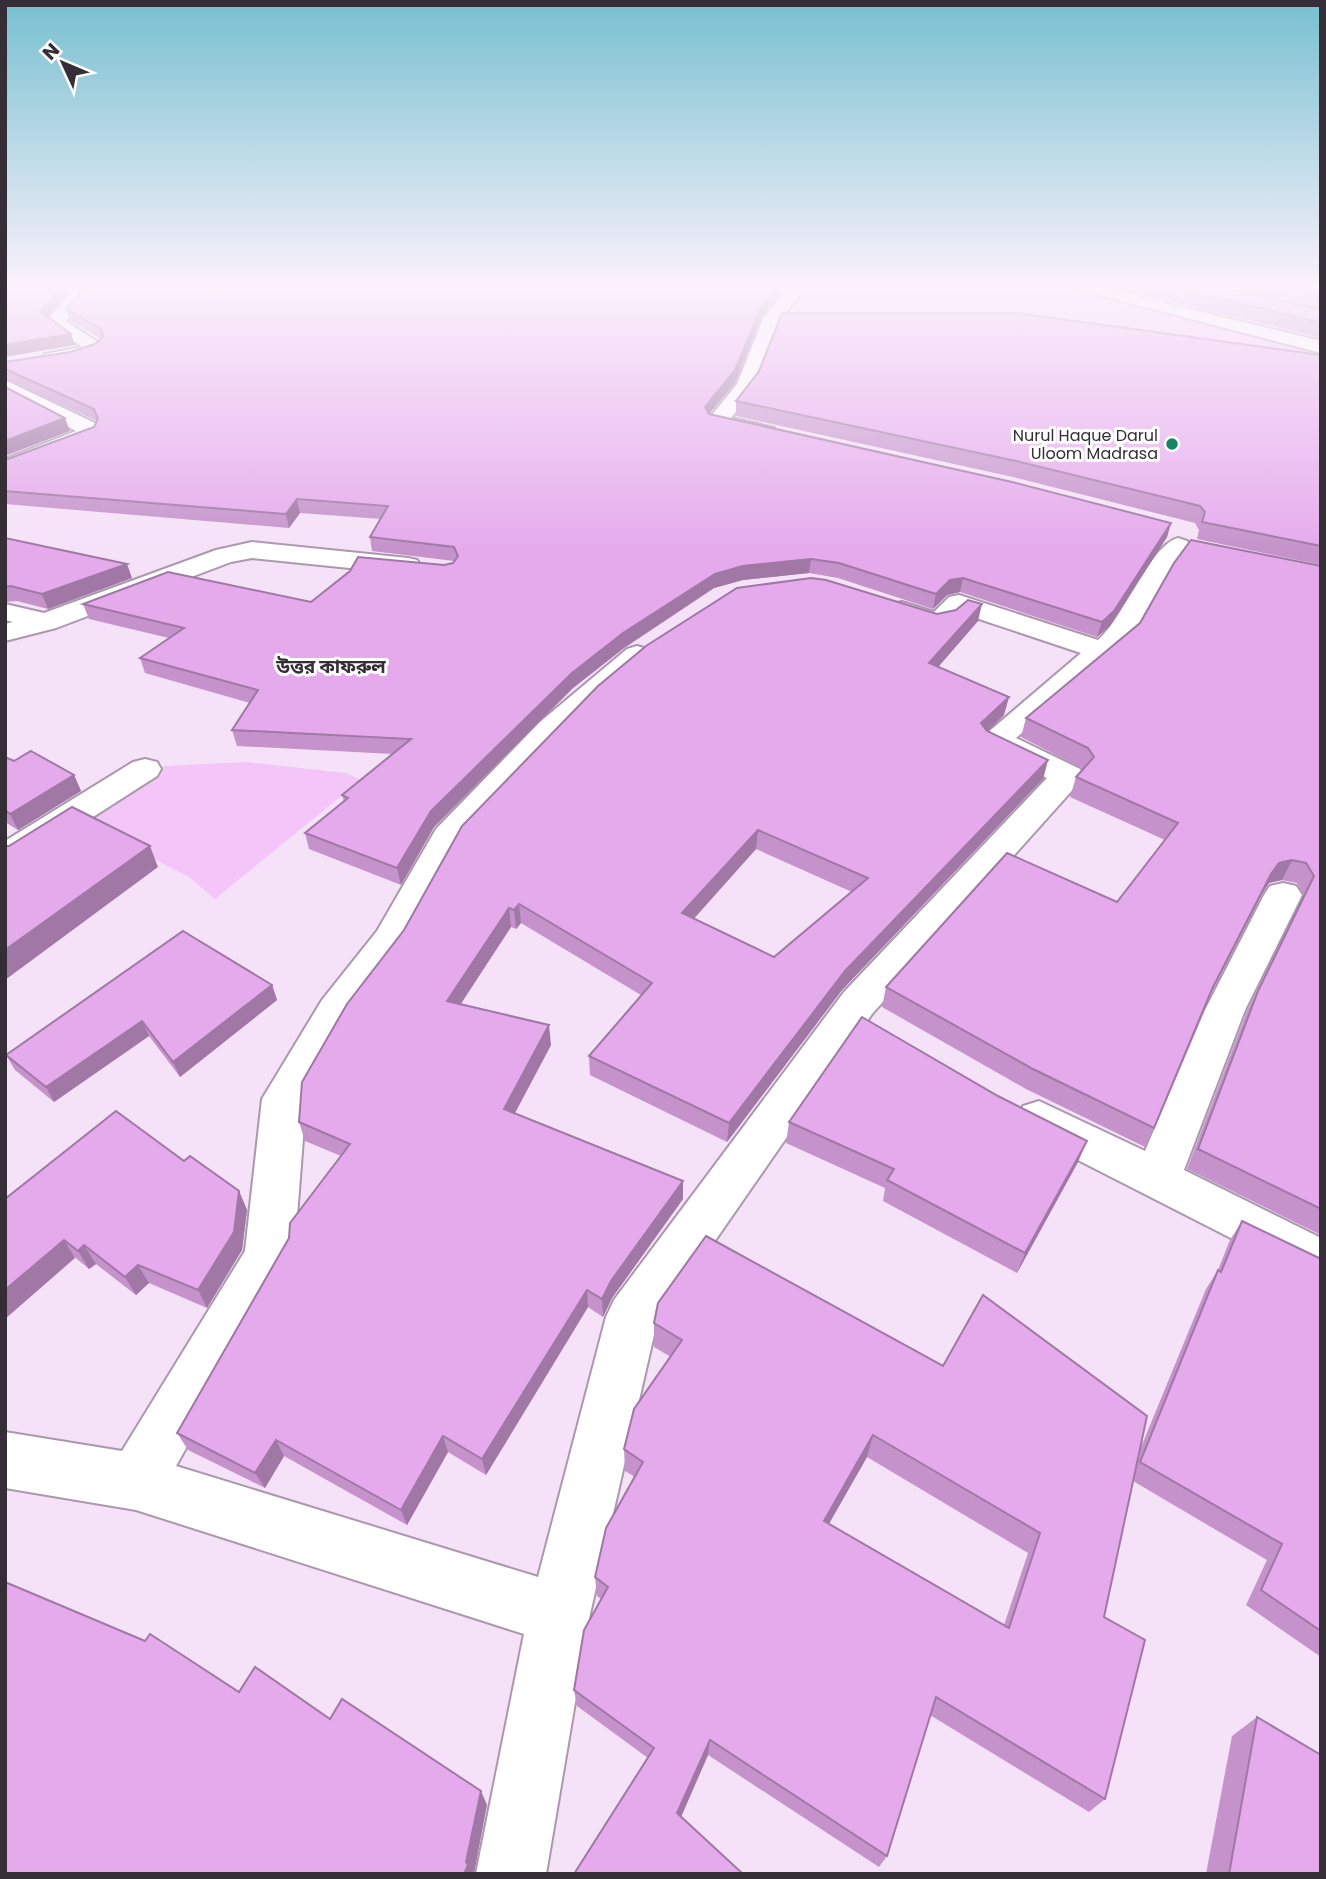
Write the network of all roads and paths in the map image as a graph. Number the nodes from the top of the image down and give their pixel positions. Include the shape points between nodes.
1 (750, 375) edge
2 (5, 386) edge
3 (793, 439) edge
4 (5, 467) edge
5 (1181, 541) dead end
6 (431, 568) edge
7 (876, 601) edge
8 (5, 612) edge
9 (46, 622) junction
10 (5, 633) edge
11 (655, 642) edge
12 (1103, 651) junction
13 (145, 769) dead end
14 (5, 857) edge
15 (1283, 895) dead end
16 (998, 1097) edge
17 (1157, 1179) junction
18 (1321, 1262) edge
19 (5, 1460) edge
20 (136, 1482) junction
21 (559, 1614) junction
22 (511, 1874) edge

1 - 3 street via 718,421
2 - 4 street via 89,429 89,433
5 - 12 street via 1123,634
6 - 9 street via 252,550 225,555
7 - 12 street via 935,621 959,603
8 - 9 street
9 - 10 street
11 - 20 street via 578,704 448,837 392,939 336,1011 284,1099 269,1255
12 - 21 street via 995,740 1068,776 632,1317
13 - 14 street
15 - 17 street via 1225,1010
16 - 17 street
17 - 18 street
19 - 20 street
20 - 21 street
21 - 22 street

